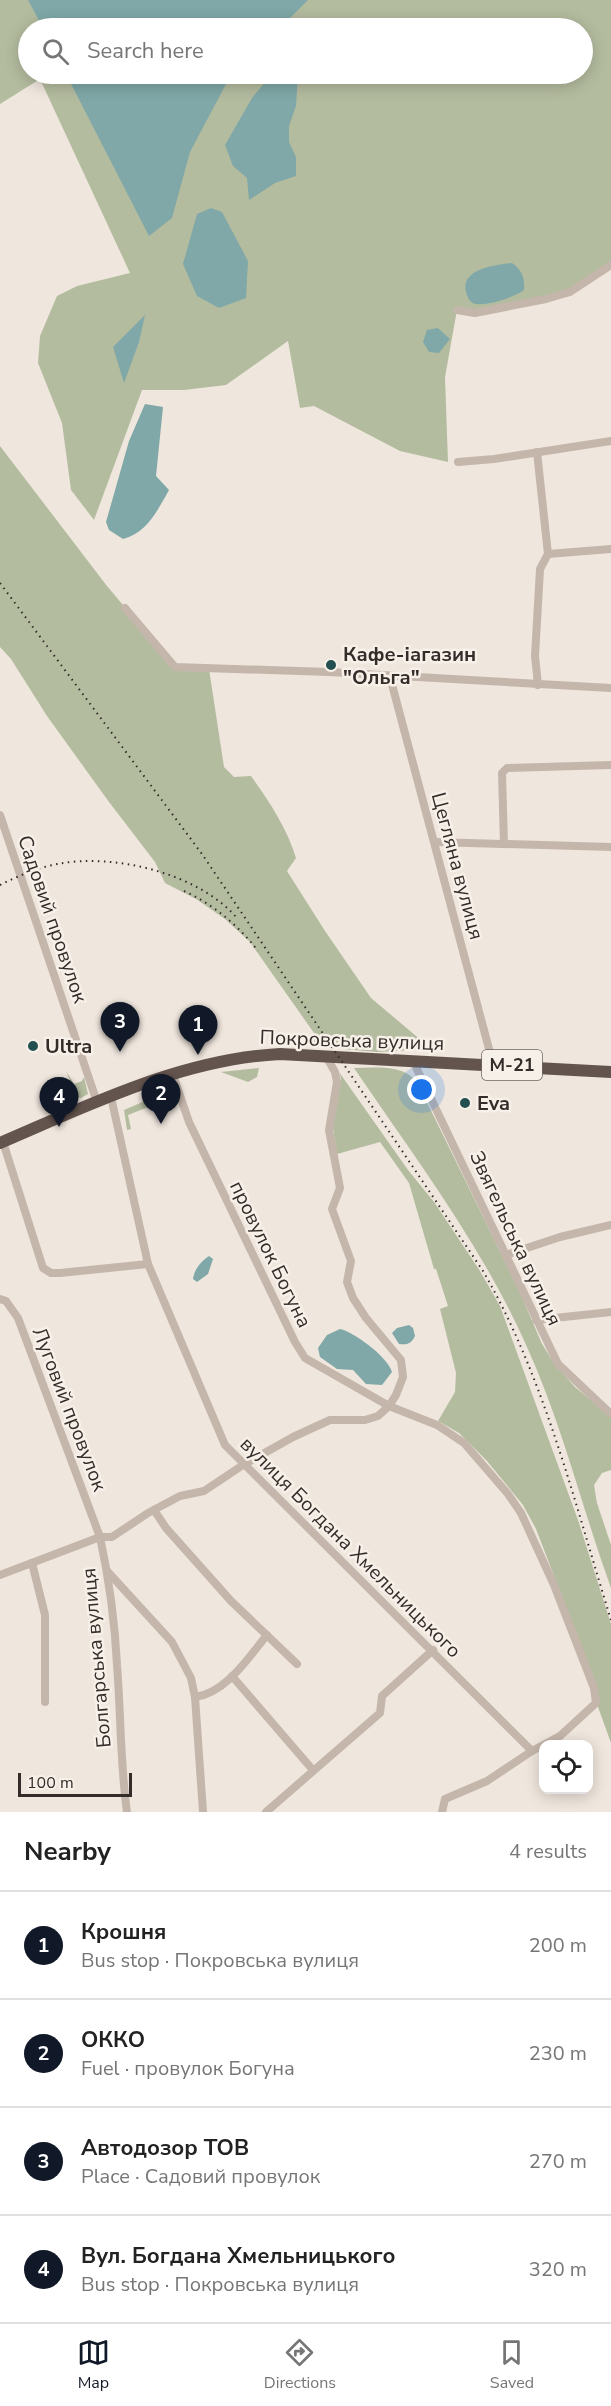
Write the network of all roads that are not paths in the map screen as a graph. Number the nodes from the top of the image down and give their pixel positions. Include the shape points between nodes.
1 (611, 265) edge
2 (457, 310) dead end
3 (611, 441) edge
4 (537, 452) junction
5 (458, 462) dead end
6 (611, 549) edge
7 (548, 554) junction
8 (125, 608) dead end
9 (390, 677) junction
10 (538, 685) junction
11 (611, 688) edge
12 (611, 765) edge
13 (0, 815) edge
14 (435, 842) junction
15 (504, 844) junction
16 (611, 847) edge
17 (327, 1058) junction
18 (413, 1061) junction
19 (493, 1064) junction
20 (611, 1071) edge
21 (173, 1075) junction
22 (111, 1097) junction
23 (97, 1102) junction
24 (2, 1142) edge
25 (611, 1225) edge
26 (506, 1255) junction
27 (148, 1264) junction
28 (0, 1299) edge
29 (611, 1312) edge
30 (536, 1320) junction
31 (389, 1406) junction
32 (611, 1414) edge
33 (243, 1465) junction
34 (154, 1510) junction
35 (100, 1538) junction
36 (32, 1563) junction
37 (107, 1571) junction
38 (0, 1575) edge
39 (267, 1635) junction
40 (432, 1650) junction
41 (297, 1664) dead end
42 (232, 1676) junction
43 (195, 1697) junction
44 (45, 1702) dead end
45 (532, 1750) junction
46 (312, 1769) junction
47 (127, 1812) edge
48 (202, 1812) edge
49 (266, 1812) edge
50 (442, 1812) edge

1 - 2 street via 570,292 475,313
3 - 4 street
4 - 5 street
4 - 7 street
6 - 7 street
7 - 10 street via 540,569 535,656
8 - 9 street via 175,668
9 - 10 street
9 - 14 street, Цегляна вулиця
10 - 11 street
12 - 15 street via 507,768 502,773
13 - 23 street, Садовий провулок
14 - 15 street
14 - 19 street, Цегляна вулиця
15 - 16 street
17 - 18 highway, Покровська вулиця / М-21
17 - 21 highway, Покровська вулиця / М-21 via 250,1056
17 - 31 street via 337,1082 329,1130 340,1188 332,1209 351,1261 347,1282 353,1298 401,1360 403,1377
18 - 19 highway, Покровська вулиця / М-21
18 - 26 street, Звягельська вулиця
19 - 20 highway, Покровська вулиця / М-21
21 - 22 highway, Покровська вулиця / М-21
21 - 31 street, провулок Богуна via 189,1122 305,1358
22 - 23 highway, Покровська вулиця / М-21
22 - 27 street, вулиця Богдана Хмельницького
23 - 24 highway, Покровська вулиця / М-21
24 - 27 street via 43,1268 60,1273
25 - 26 street
26 - 30 street, Звягельська вулиця
27 - 33 street, вулиця Богдана Хмельницького via 225,1445
28 - 35 street, Луговий провулок via 18,1318
29 - 30 street
30 - 32 street, Звягельська вулиця via 558,1364
31 - 33 street via 378,1416 365,1420 330,1420
31 - 45 street, провулок Богуна via 437,1425 464,1443 521,1513 554,1585 596,1703 560,1736
33 - 34 street via 204,1491 180,1496
33 - 40 street, вулиця Богдана Хмельницького
34 - 35 street via 112,1537
34 - 39 street via 231,1601
35 - 36 street
35 - 37 street, Болгарська вулиця
36 - 38 street
36 - 44 street via 45,1615
37 - 43 street via 172,1642 191,1678
37 - 47 street, Болгарська вулиця
39 - 41 street
39 - 42 street
40 - 45 street, вулиця Богдана Хмельницького
40 - 46 street via 382,1696 380,1713
42 - 43 street via 212,1692
42 - 46 street
43 - 48 street
45 - 50 street via 487,1781 446,1799
46 - 49 street

